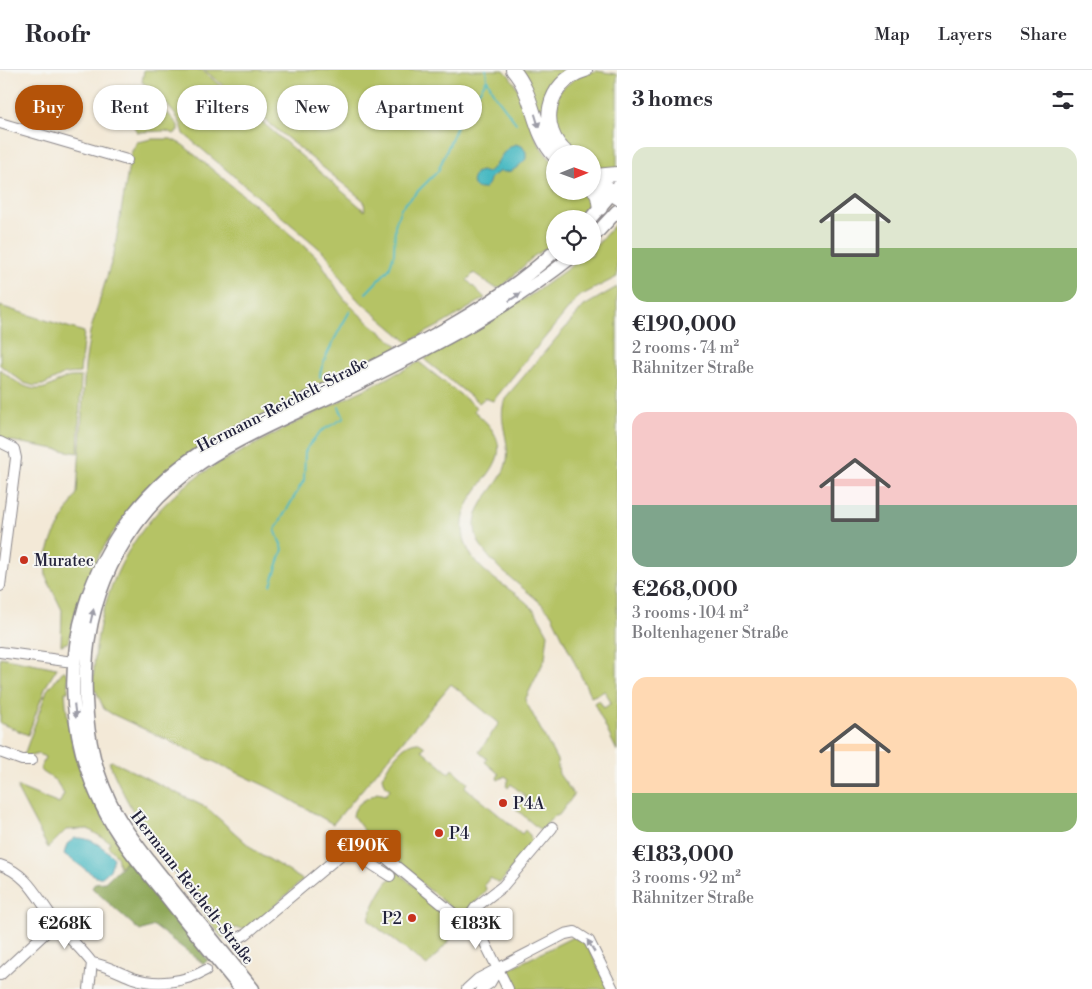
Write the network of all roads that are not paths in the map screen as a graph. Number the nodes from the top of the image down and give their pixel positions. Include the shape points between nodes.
1 (513, 70) edge
2 (585, 70) edge
3 (0, 123) edge
4 (547, 145) edge
5 (559, 145) edge
6 (127, 160) dead end
7 (617, 174) edge
8 (601, 178) edge
9 (601, 185) edge
10 (615, 195) edge
11 (599, 210) edge
12 (617, 211) edge
13 (601, 228) edge
14 (546, 258) edge
15 (559, 265) edge
16 (0, 442) edge
17 (0, 586) edge
18 (0, 652) edge
19 (80, 663) junction
20 (0, 752) edge
21 (32, 760) dead end
22 (552, 828) dead end
23 (348, 849) junction
24 (0, 865) edge
25 (390, 876) dead end
26 (56, 922) junction
27 (465, 923) junction
28 (237, 939) dead end
29 (92, 963) junction
30 (499, 968) junction
31 (206, 970) dead end
32 (0, 975) edge
33 (484, 987) edge
34 (89, 989) edge
35 (241, 989) edge
36 (252, 989) edge
37 (466, 989) edge
38 (503, 989) edge
39 (508, 989) edge
40 (613, 989) edge

1 -> 4 highway via 527,90
2 - 5 highway via 574,74 558,88 549,110 551,132
3 - 6 street
7 - 8 highway
9 - 10 highway
10 - 11 main road
12 - 13 main road
14 - 19 main road, Hermann-Reichelt-Straße via 497,296 449,326 211,446 174,471 124,524 104,558 80,615
19 -> 15 main road, Hermann-Reichelt-Straße via 93,611 112,561 145,512 179,479 229,447 448,338 497,309
16 - 17 street via 14,449 16,458
18 - 19 street
19 -> 35 main road, Hermann-Reichelt-Straße via 74,704 76,727 86,768 102,806 138,862
19 - 36 main road, Hermann-Reichelt-Straße via 90,742 98,775 117,814 138,846
20 - 21 street
22 - 27 street via 503,886 482,900
23 - 25 street
23 - 27 street via 363,839
23 - 28 street
24 - 26 street via 18,874 31,886
26 - 29 street
26 - 32 street
27 - 30 street via 486,942
29 - 31 street via 136,979 170,982
29 - 34 street
30 - 33 street
30 - 37 street
30 - 39 street
40 -> 30 street via 589,941 575,932
33 - 38 street

